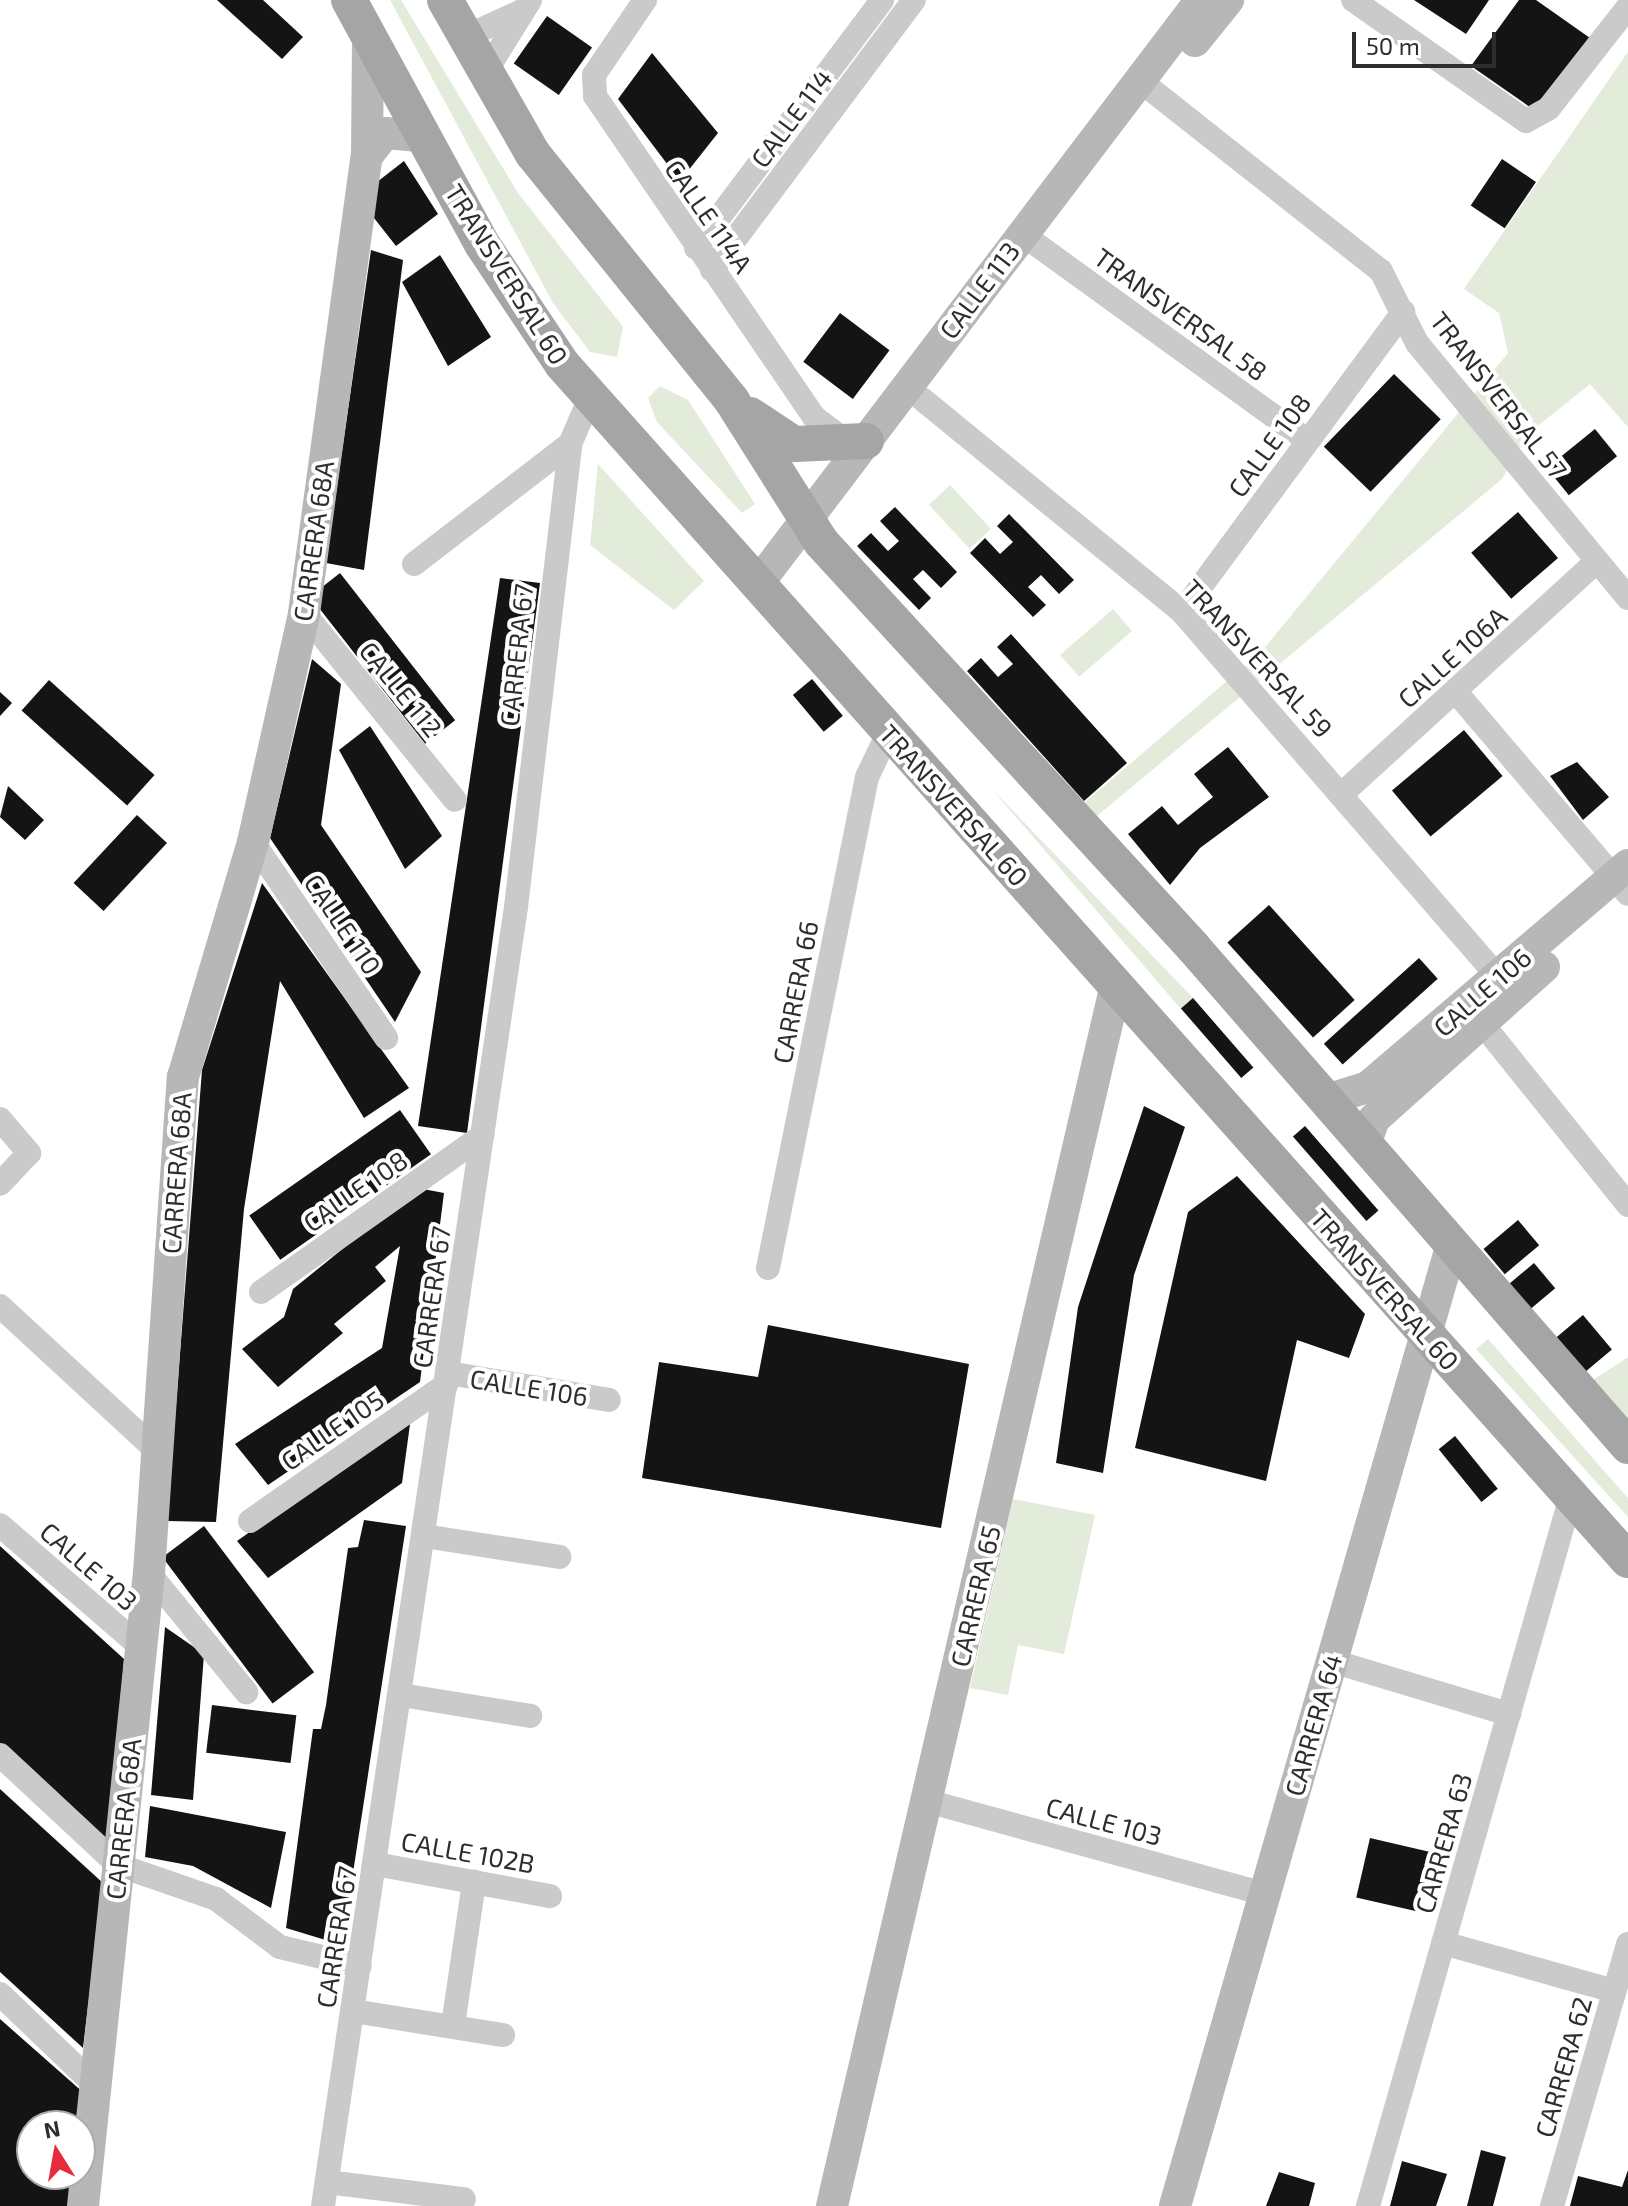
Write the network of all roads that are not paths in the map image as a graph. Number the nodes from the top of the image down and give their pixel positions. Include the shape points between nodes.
1 (349, 0) edge
2 (445, 0) edge
3 (645, 0) edge
4 (882, 0) edge
5 (914, 0) edge
6 (1201, 0) edge
7 (1228, 0) edge
8 (1353, 0) edge
9 (526, 6) edge
10 (1628, 7) edge
11 (368, 37) junction
12 (465, 37) junction
13 (485, 73) junction
14 (1147, 86) junction
15 (422, 136) junction
16 (367, 156) junction
17 (1029, 240) junction
18 (696, 248) junction
19 (712, 270) junction
20 (1403, 312) junction
21 (590, 398) junction
22 (922, 399) junction
23 (732, 401) junction
24 (1307, 440) junction
25 (860, 443) junction
26 (570, 444) junction
27 (813, 532) junction
28 (1596, 562) junction
29 (414, 564) dead end
30 (759, 582) junction
31 (1628, 598) edge
32 (1182, 612) junction
33 (304, 613) junction
34 (1456, 692) junction
35 (889, 731) junction
36 (1344, 792) junction
37 (455, 800) dead end
38 (253, 842) junction
39 (1623, 879) edge
40 (1116, 985) junction
41 (1506, 986) junction
42 (1474, 1014) junction
43 (386, 1038) dead end
44 (1326, 1100) junction
45 (0, 1119) edge
46 (482, 1136) junction
47 (1365, 1145) junction
48 (0, 1184) edge
49 (1628, 1205) edge
50 (1452, 1244) junction
51 (768, 1268) dead end
52 (261, 1292) dead end
53 (0, 1306) edge
54 (1426, 1334) junction
55 (447, 1379) junction
56 (609, 1400) dead end
57 (1628, 1446) edge
58 (155, 1449) junction
59 (1571, 1496) junction
60 (250, 1521) dead end
61 (0, 1525) edge
62 (424, 1536) junction
63 (559, 1557) dead end
64 (1628, 1560) edge
65 (149, 1573) junction
66 (141, 1647) junction
67 (1332, 1661) junction
68 (246, 1692) dead end
69 (401, 1695) junction
70 (1509, 1714) junction
71 (530, 1716) dead end
72 (0, 1755) edge
73 (927, 1801) junction
74 (375, 1864) junction
75 (118, 1865) junction
76 (474, 1882) junction
77 (1265, 1894) junction
78 (550, 1896) dead end
79 (1443, 1943) junction
80 (1628, 1944) edge
81 (360, 1966) junction
82 (1614, 1991) junction
83 (0, 1994) edge
84 (353, 2011) junction
85 (453, 2025) junction
86 (503, 2035) dead end
87 (95, 2085) junction
88 (325, 2194) edge
89 (464, 2199) dead end
90 (83, 2206) edge
91 (832, 2206) edge
92 (1175, 2206) edge
93 (1368, 2206) edge
94 (1552, 2206) edge

1 - 11 main road, TRANSVERSAL 60
2 - 12 main road
3 - 18 street, CALLE 114A via 594,75 595,96
4 - 18 street, CALLE 114
5 - 19 street, CALLE 114
6 - 14 street, CALLE 113
7 - 14 street, CALLE 113
8 - 10 street via 1512,117 1534,119
9 - 12 street
9 - 13 street
11 - 15 main road, TRANSVERSAL 60
11 - 16 street, CARRERA 68A
12 - 13 main road
13 - 23 main road via 560,193
14 - 17 street, CALLE 113
14 - 20 street, TRANSVERSAL 57 via 1381,271
15 - 16 street via 385,133
15 - 21 main road, TRANSVERSAL 60 via 508,287
16 - 33 street, CARRERA 68A
17 - 22 street, CALLE 113
17 - 24 street, TRANSVERSAL 58
17 - 25 street, CALLE 113
18 - 19 street, CALLE 114A
19 - 25 street, CALLE 114A via 814,417
20 - 24 street, CALLE 108
20 - 28 street, TRANSVERSAL 57 via 1417,343
21 - 26 street, CARRERA 67
21 - 30 main road, TRANSVERSAL 60
22 - 27 street, CALLE 113
22 - 32 street, TRANSVERSAL 59
23 - 25 main road via 794,444
23 - 27 main road
24 - 32 street, CALLE 108
25 - 27 street, CALLE 113
26 - 29 street
26 - 46 street, CARRERA 67
27 - 30 street, CALLE 113
27 - 44 main road
28 - 31 street, TRANSVERSAL 57
28 - 34 street, CALLE 106A
30 - 35 main road, TRANSVERSAL 60
32 - 36 street, TRANSVERSAL 59
33 - 37 street, CALLE 112
33 - 38 street, CARRERA 68A
34 - 36 street, CALLE 106A
34 - 39 street
35 - 40 main road, TRANSVERSAL 60
35 - 51 street, CARRERA 66 via 867,777
36 - 41 street, TRANSVERSAL 59
38 - 43 street, CALLE 110
38 - 58 street, CARRERA 68A via 183,1077
39 - 41 street, CALLE 106
40 - 54 main road, TRANSVERSAL 60
40 - 73 street, CARRERA 65
41 - 42 street, CALLE 106
42 - 44 street, CALLE 106 via 1368,1087
42 - 47 street, CALLE 106 via 1374,1119
42 - 49 street
44 - 47 main road
45 - 48 street via 29,1153
46 - 52 street, CALLE 108
46 - 55 street, CARRERA 67
47 - 50 main road
50 - 54 street, CARRERA 64
50 - 57 main road
53 - 58 street
54 - 59 main road, TRANSVERSAL 60
54 - 67 street, CARRERA 64
55 - 56 street, CALLE 106
55 - 60 street, CALLE 105
55 - 62 street, CARRERA 67
58 - 65 street, CARRERA 68A
59 - 64 main road, TRANSVERSAL 60
59 - 70 street, CARRERA 63
61 - 66 street, CALLE 103
62 - 63 street
62 - 69 street, CARRERA 67
65 - 66 street, CARRERA 68A
65 - 68 street, CALLE 103
66 - 75 street, CARRERA 68A
67 - 70 street
67 - 77 street, CARRERA 64
69 - 71 street
69 - 74 street, CARRERA 67
70 - 79 street, CARRERA 63
72 - 75 street
73 - 77 street, CALLE 103
73 - 91 street, CARRERA 65
74 - 76 street, CALLE 102B
74 - 81 street, CARRERA 67
75 - 81 street via 216,1899 280,1947
75 - 87 street, CARRERA 68A
76 - 78 street, CALLE 102B
76 - 85 street
77 - 92 street, CARRERA 64
79 - 82 street
79 - 93 street, CARRERA 63
80 - 82 street, CARRERA 62
81 - 84 street, CARRERA 67
82 - 94 street, CARRERA 62
83 - 87 street
84 - 85 street
84 - 88 street, CARRERA 67
85 - 86 street
87 - 90 street, CARRERA 68A
88 - 89 street

